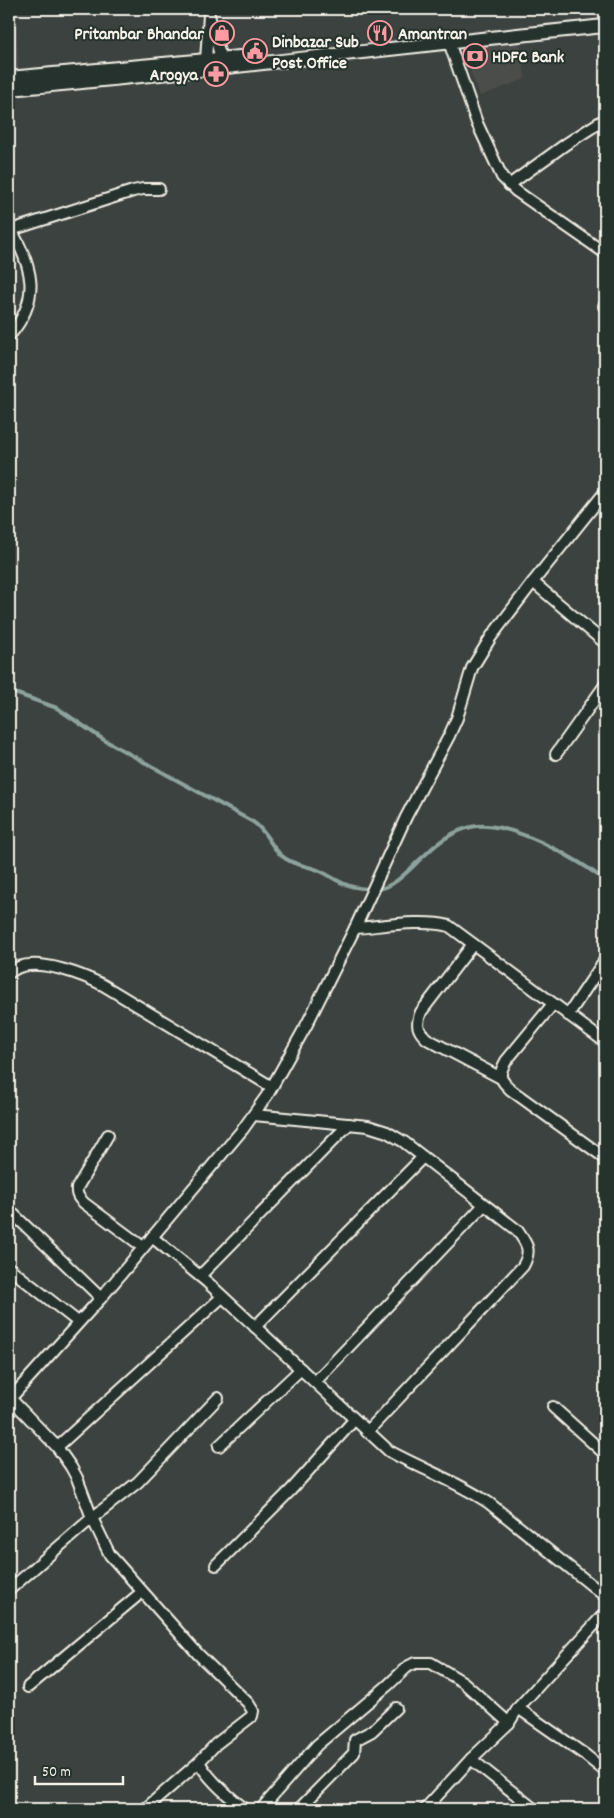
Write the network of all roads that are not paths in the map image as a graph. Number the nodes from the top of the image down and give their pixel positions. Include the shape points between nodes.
1 (208, 12) edge
2 (605, 19) edge
3 (605, 26) edge
4 (448, 38) junction
5 (304, 56) junction
6 (221, 59) junction
7 (206, 60) junction
8 (9, 78) edge
9 (9, 89) edge
10 (605, 120) edge
11 (509, 185) junction
12 (159, 189) dead end
13 (10, 228) edge
14 (605, 253) edge
15 (9, 336) edge
16 (605, 492) edge
17 (533, 582) junction
18 (605, 643) edge
19 (605, 685) edge
20 (556, 754) dead end
21 (355, 928) junction
22 (473, 944) junction
23 (605, 960) edge
24 (9, 973) edge
25 (553, 1004) junction
26 (568, 1015) junction
27 (605, 1042) edge
28 (500, 1078) junction
29 (272, 1087) junction
30 (254, 1115) junction
31 (349, 1124) junction
32 (108, 1135) dead end
33 (423, 1157) junction
34 (605, 1158) edge
35 (484, 1205) junction
36 (9, 1210) edge
37 (152, 1237) junction
38 (143, 1247) junction
39 (9, 1268) edge
40 (200, 1276) junction
41 (222, 1296) junction
42 (101, 1298) junction
43 (78, 1322) junction
44 (255, 1327) junction
45 (300, 1369) junction
46 (315, 1382) junction
47 (218, 1398) dead end
48 (10, 1399) edge
49 (553, 1407) dead end
50 (354, 1420) junction
51 (367, 1432) junction
52 (219, 1446) dead end
53 (57, 1447) junction
54 (605, 1454) edge
55 (92, 1518) junction
56 (216, 1565) dead end
57 (9, 1590) edge
58 (142, 1592) junction
59 (605, 1596) edge
60 (605, 1613) edge
61 (28, 1687) dead end
62 (396, 1708) dead end
63 (518, 1708) junction
64 (509, 1723) junction
65 (471, 1759) junction
66 (199, 1762) junction
67 (605, 1772) edge
68 (144, 1809) edge
69 (245, 1809) edge
70 (261, 1809) edge
71 (299, 1809) edge
72 (425, 1809) edge
73 (534, 1809) edge

1 - 6 street
1 - 7 street
2 - 4 street
3 - 4 street
4 - 5 street
4 - 11 street via 477,123 502,177
5 - 6 street
5 - 9 street
6 - 7 street
7 - 8 street
10 - 11 street
11 - 14 street
12 - 13 street via 143,189
13 - 15 street via 31,277 32,289 23,318
16 - 17 street
17 - 18 street
17 - 21 street via 472,668 458,718 406,817
19 - 20 street
21 - 22 street via 440,924
21 - 29 street
22 - 25 street
22 - 28 street via 421,1012 417,1021 419,1032
23 - 26 street
24 - 29 street via 20,966 30,965 49,966 86,976
25 - 26 street
25 - 28 street via 506,1061
26 - 27 street
28 - 34 street via 511,1090
29 - 30 street
30 - 31 street
30 - 37 street
31 - 33 street via 387,1132
31 - 40 street
32 - 38 street via 76,1193 84,1203
33 - 35 street
33 - 44 street
35 - 46 street
35 - 51 street via 517,1230 524,1240 528,1250 523,1266
36 - 42 street
37 - 38 street
37 - 40 street
38 - 42 street
39 - 43 street
40 - 41 street
41 - 44 street
41 - 53 street
42 - 43 street
43 - 48 street
44 - 45 street
45 - 46 street
45 - 52 street
46 - 50 street
47 - 55 street via 138,1482
48 - 53 street
49 - 54 street
50 - 51 street
50 - 56 street via 291,1490
51 - 59 street via 389,1451 489,1503
53 - 55 street via 77,1478
55 - 57 street
55 - 58 street via 110,1555
58 - 61 street
58 - 66 street via 253,1711 252,1716
60 - 63 street
62 - 71 street via 372,1731 355,1740 354,1753
63 - 64 street
63 - 67 street
64 - 65 street
64 - 70 street via 463,1682 431,1663 415,1663 317,1745
65 - 72 street
65 - 73 street
66 - 68 street
66 - 69 street via 204,1771

